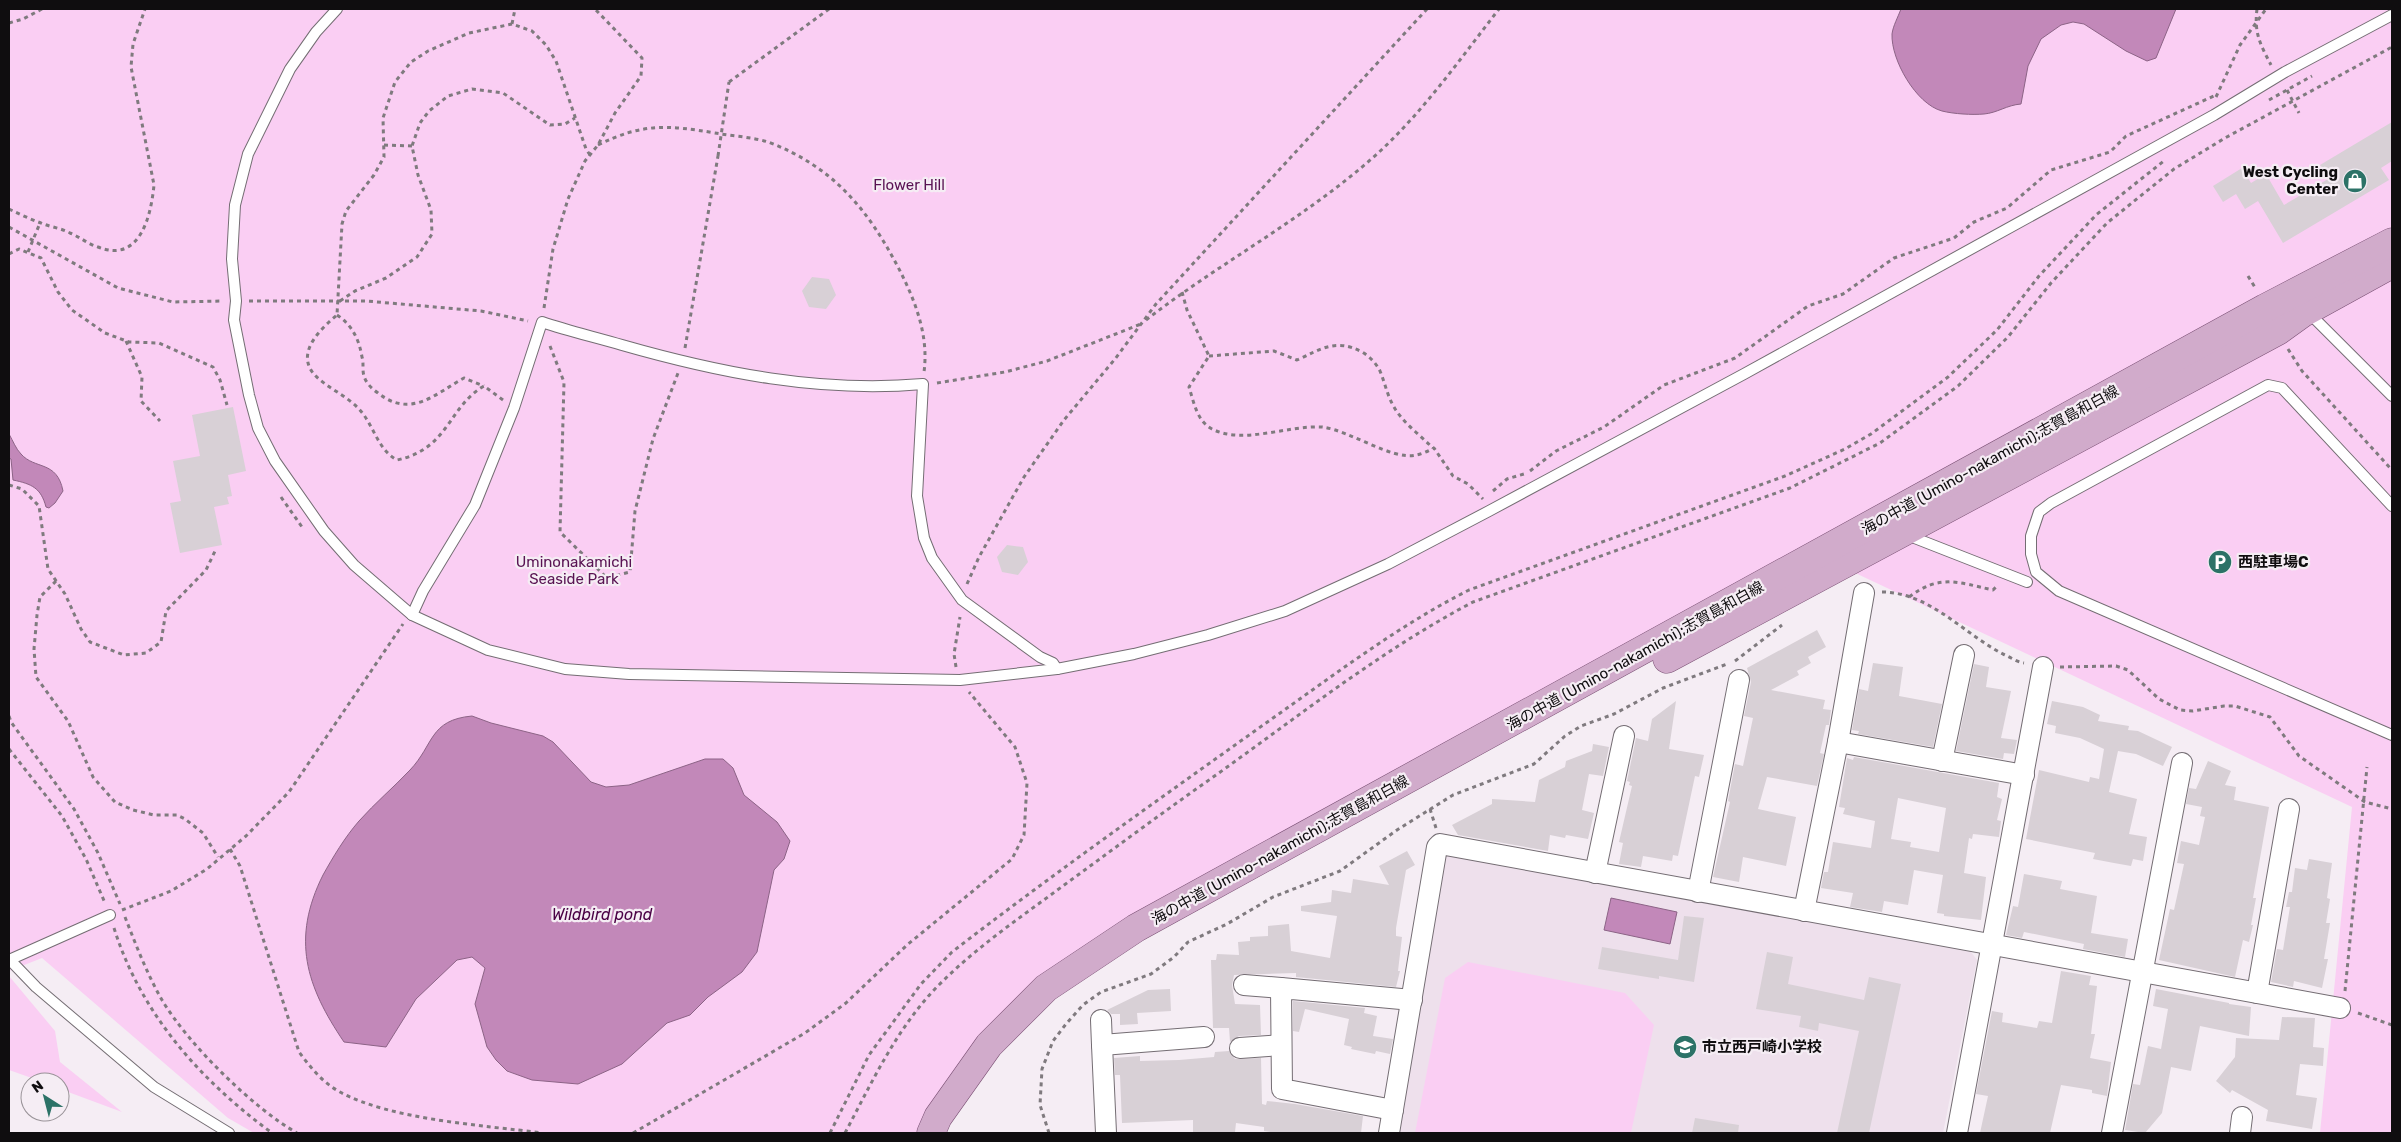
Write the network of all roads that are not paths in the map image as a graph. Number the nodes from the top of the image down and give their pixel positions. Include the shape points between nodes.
1 (337, 9) edge
2 (2392, 15) edge
3 (2392, 242) edge
4 (2392, 264) edge
5 (2283, 316) junction
6 (2203, 354) dead end
7 (2169, 361) junction
8 (2392, 396) edge
9 (2392, 506) edge
10 (1903, 533) junction
11 (2027, 582) dead end
12 (1864, 593) road end
13 (412, 615) junction
14 (1964, 655) dead end
15 (2043, 667) road end
16 (1057, 669) junction
17 (1739, 680) dead end
18 (2392, 735) edge
19 (1624, 736) dead end
20 (1838, 742) junction
21 (1942, 761) junction
22 (2182, 763) dead end
23 (2024, 775) junction
24 (2289, 809) dead end
25 (1595, 873) junction
26 (1698, 892) junction
27 (1804, 911) junction
28 (110, 915) road end
29 (1993, 946) junction
30 (9, 960) edge
31 (2141, 972) junction
32 (1244, 985) dead end
33 (1281, 988) junction
34 (2256, 993) junction
35 (1412, 1000) junction
36 (2340, 1008) road end
37 (1101, 1020) dead end
38 (1204, 1036) dead end
39 (1102, 1045) junction
40 (1281, 1045) junction
41 (1240, 1048) dead end
42 (1393, 1110) junction
43 (229, 1133) edge
44 (931, 1133) edge
45 (951, 1133) edge
46 (1106, 1133) edge
47 (1390, 1133) edge
48 (1957, 1133) edge
49 (2112, 1133) edge

1 - 13 lane via 290,69 248,154 235,205 231,301 249,396 258,428 275,461 319,524 354,565
2 - 16 lane via 1744,374 1388,564 1285,611 1134,654
3 - 5 main road, 海の中道 (Umino-nakamichi);志賀島和白線
4 - 5 main road, 海の中道 (Umino-nakamichi);志賀島和白線
5 - 7 main road, 海の中道 (Umino-nakamichi);志賀島和白線
5 - 8 lane via 2311,315
5 - 10 main road, 海の中道 (Umino-nakamichi);志賀島和白線
6 - 7 lane via 2195,359
7 - 44 main road, 海の中道 (Umino-nakamichi);志賀島和白線 via 1136,928 1046,988 996,1038 938,1117
9 - 18 lane via 2282,388 2268,385 2051,503 2040,512 2031,536 2036,572 2059,591
10 - 11 lane
10 - 45 main road, 海の中道 (Umino-nakamichi);志賀島和白線 via 1380,814 1146,944 1059,1002 1004,1053
12 - 20 street
13 - 16 lane via 488,650 565,669 629,674 960,680
13 - 16 lane via 474,505 514,408 542,322 733,374 822,385 923,384 916,479 920,518 932,558 962,600 1053,663
14 - 21 street
15 - 23 street
17 - 26 street
19 - 25 street
20 - 21 street
20 - 27 street
21 - 23 street
22 - 31 street
23 - 29 street
24 - 34 street
25 - 26 street
25 - 35 street via 1440,844
26 - 27 street
27 - 29 street
28 - 30 lane
29 - 31 street
29 - 48 street
30 - 43 lane via 154,1088
31 - 34 street
31 - 49 street
32 - 33 street
33 - 35 street
33 - 40 street
34 - 36 street
35 - 42 street
37 - 39 street
38 - 39 street
39 - 46 street
40 - 41 street
40 - 42 street via 1282,1089
42 - 47 street

